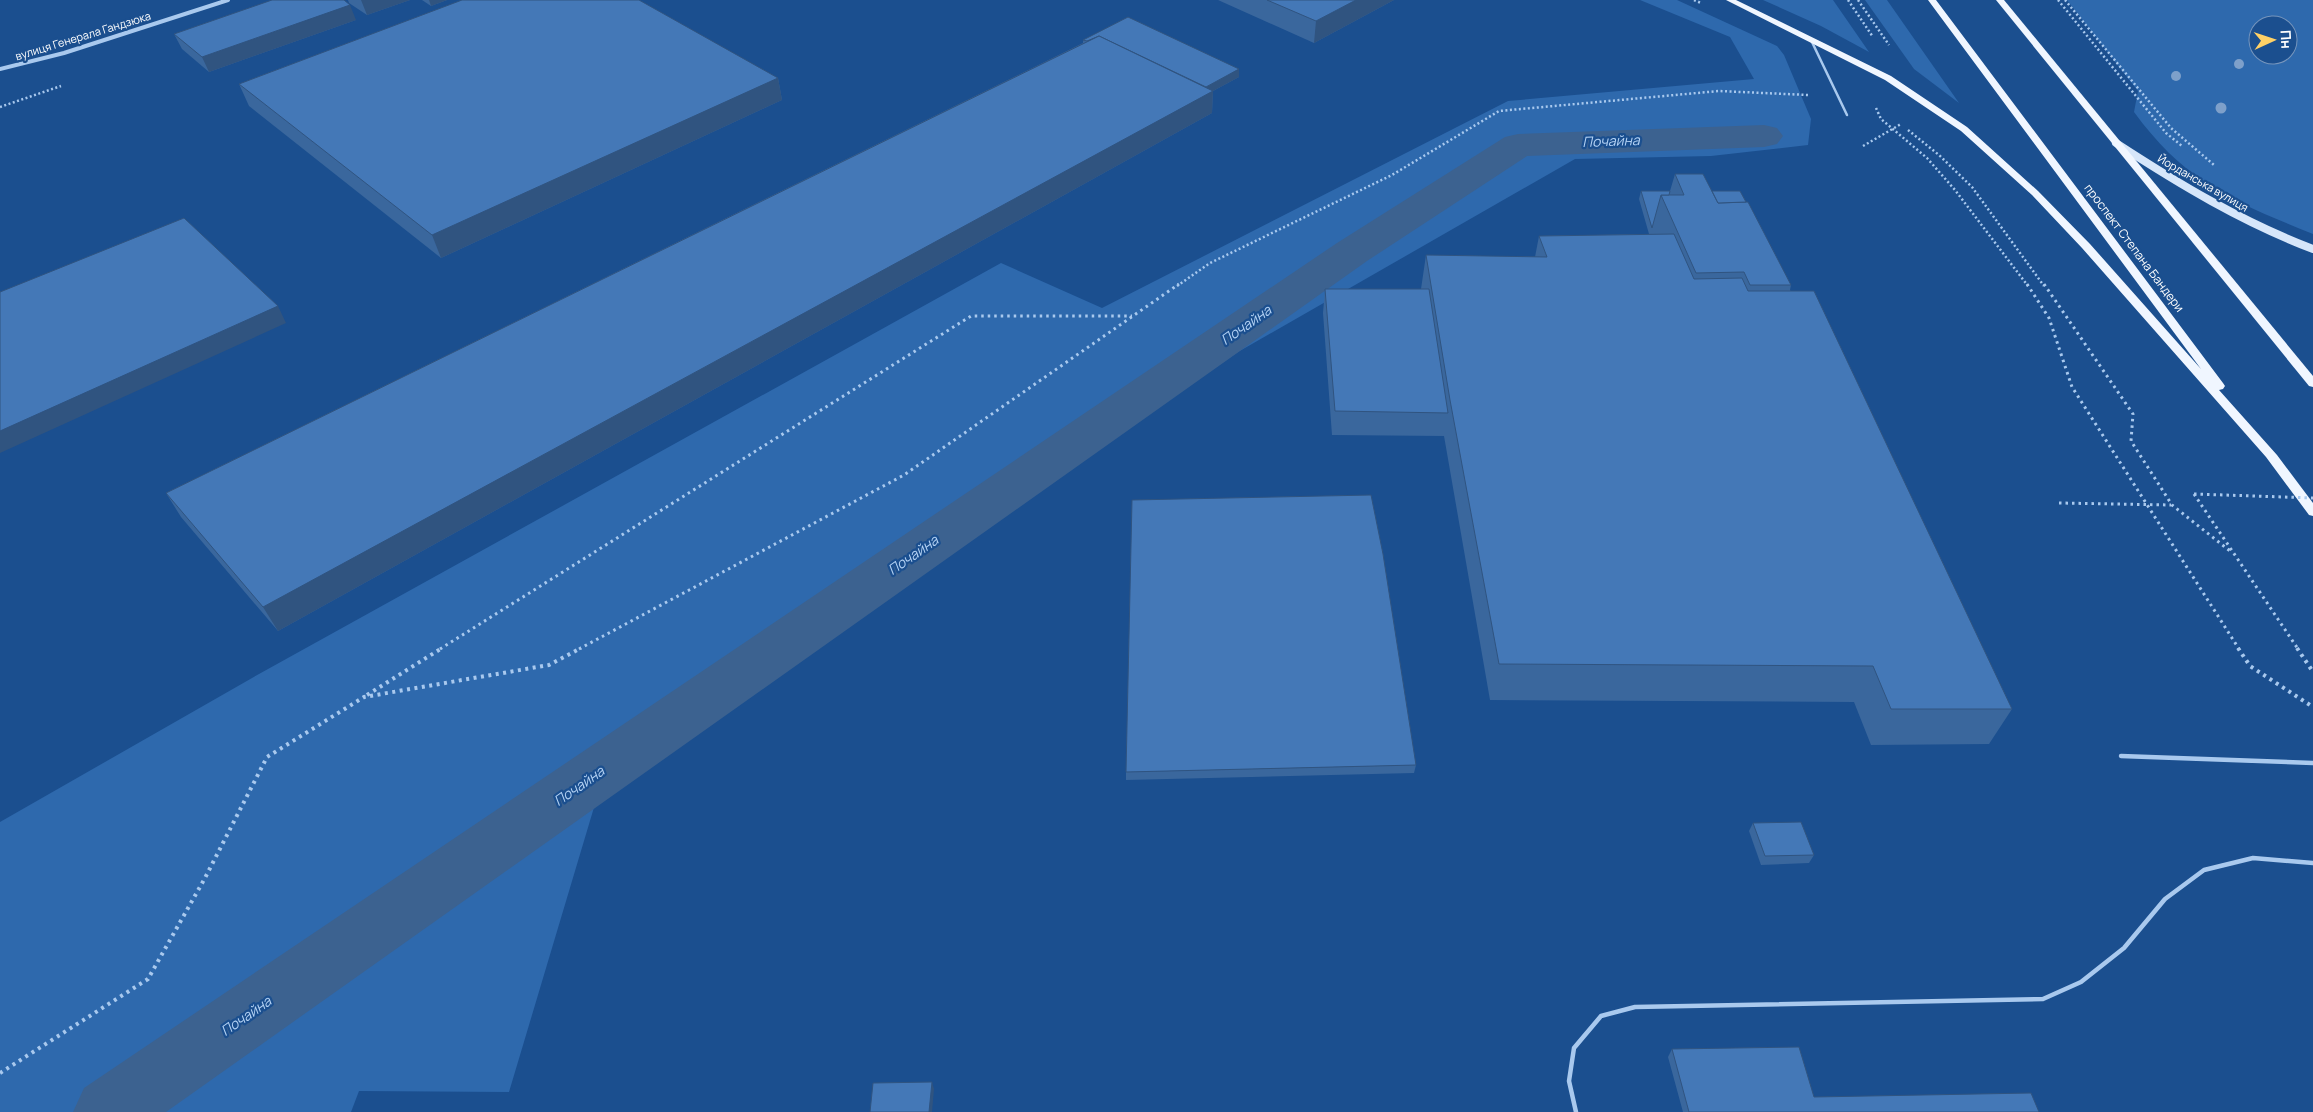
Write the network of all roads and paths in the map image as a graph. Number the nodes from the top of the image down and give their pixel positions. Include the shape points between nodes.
1 (228, 0) edge
2 (1730, 0) edge
3 (1848, 0) edge
4 (1858, 0) edge
5 (1932, 0) edge
6 (2000, 0) edge
7 (2058, 0) edge
8 (2065, 0) edge
9 (1810, 38) junction
10 (1890, 46) dead end
11 (0, 68) edge
12 (1888, 78) junction
13 (1838, 96) junction
14 (1847, 115) dead end
15 (1896, 118) dead end
16 (1901, 124) junction
17 (1891, 130) junction
18 (2114, 142) junction
19 (1863, 146) dead end
20 (2188, 151) dead end
21 (2215, 166) dead end
22 (2313, 249) edge
23 (1133, 316) junction
24 (2313, 383) edge
25 (2273, 458) junction
26 (2313, 498) edge
27 (2059, 503) dead end
28 (2146, 504) junction
29 (2172, 504) junction
30 (2313, 512) edge
31 (2230, 551) junction
32 (2313, 672) edge
33 (364, 697) junction
34 (2313, 708) edge
35 (2121, 756) dead end
36 (2313, 763) edge
37 (2313, 863) edge
38 (0, 1073) edge
39 (1576, 1112) edge

1 - 11 street, вулиця Генерала Гандзюка via 64,53
2 - 9 main road
3 - 12 path via 1894,66
4 - 10 path
5 - 25 main road, проспект Степана Бандери
6 - 18 main road
7 - 20 path via 2166,133
8 - 21 path via 2171,128
9 - 12 main road
9 - 13 lane
12 - 17 path via 1876,108
12 - 25 main road via 1964,129 2035,193
13 - 14 lane
13 - 23 path via 1719,91 1499,112 1392,175 1210,263
15 - 16 path
16 - 17 path
16 - 29 path via 1972,187 2042,282 2133,414 2131,441
17 - 19 path
17 - 28 path via 1927,158 1956,190 2023,278 2049,318 2072,387
18 - 22 main road, Йорданська вулиця via 2184,188 2236,217
18 - 24 main road
23 - 33 path via 904,475 549,665
23 - 33 path via 971,316
25 - 30 main road, проспект Степана Бандери
26 - 31 path, bridge via 2194,494
27 - 28 path
28 - 29 path
28 - 34 path via 2250,666
29 - 31 path
31 - 32 path
33 - 38 path via 266,757 148,979
35 - 36 lane
37 - 39 lane via 2253,858 2204,870 2164,899 2124,948 2081,982 2043,999 1635,1007 1601,1016 1574,1048 1568,1081

